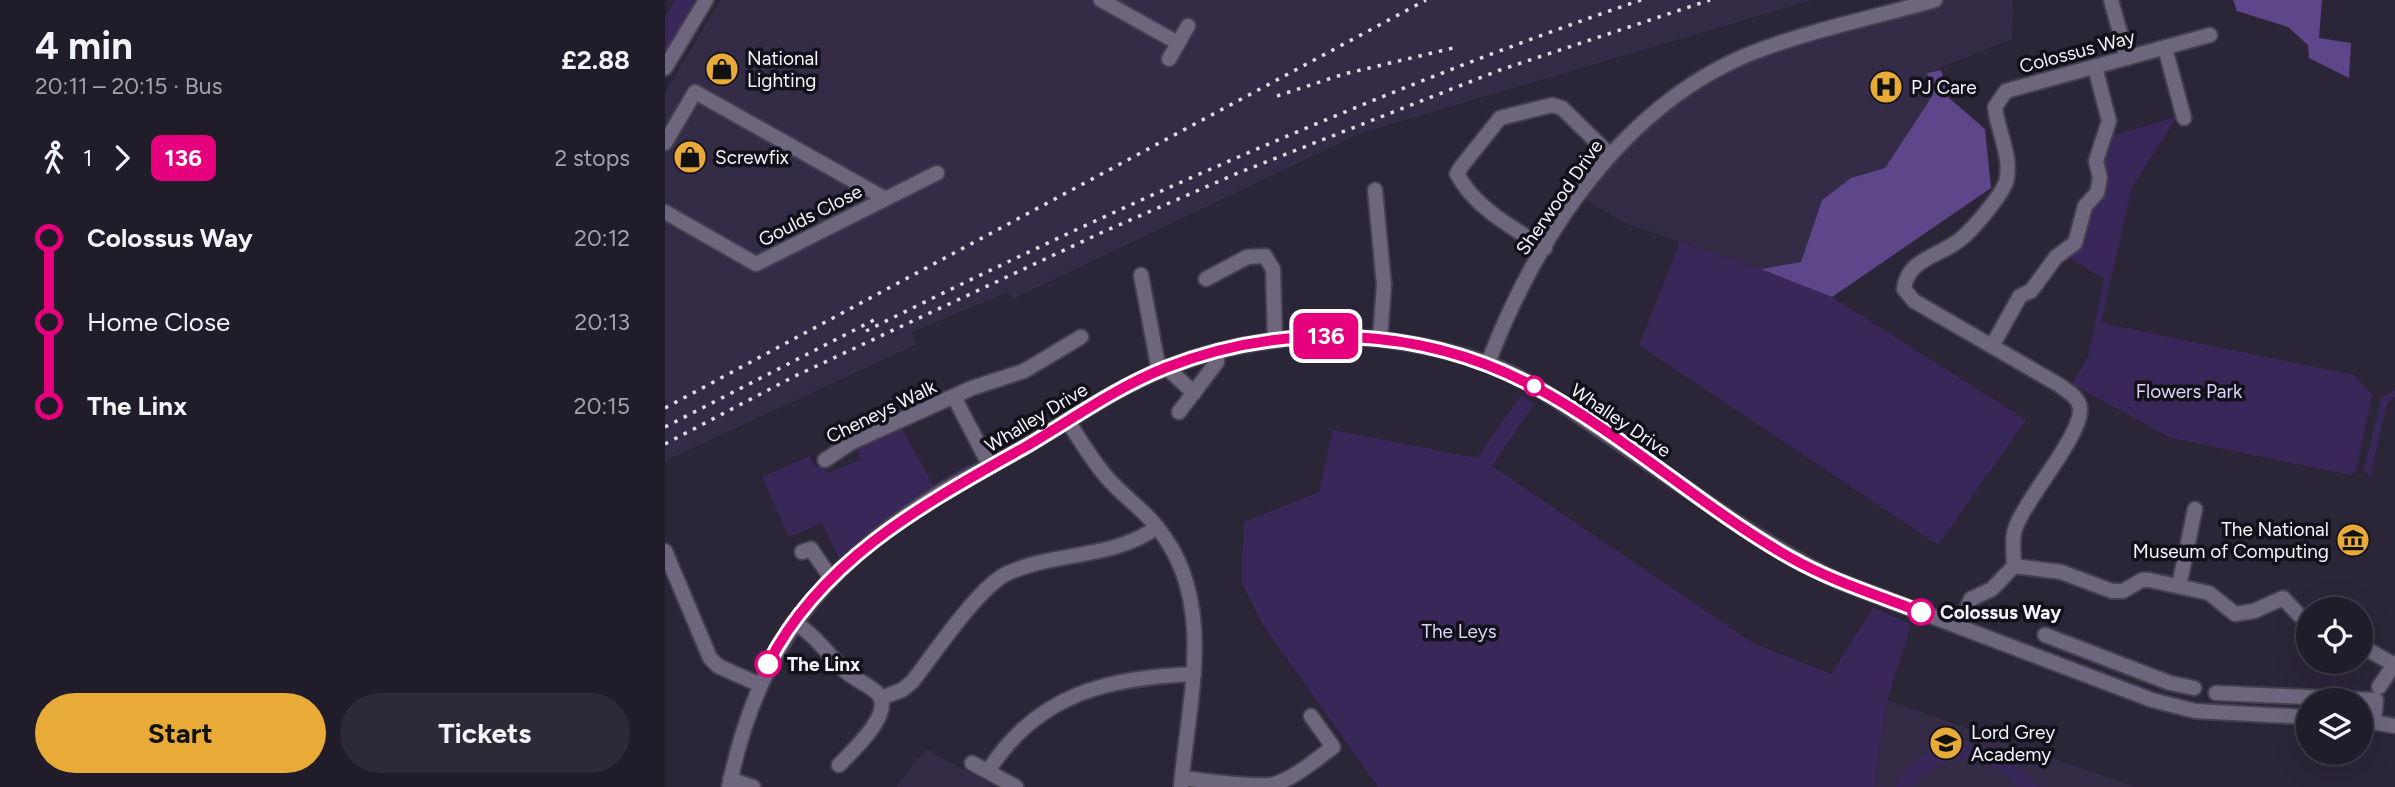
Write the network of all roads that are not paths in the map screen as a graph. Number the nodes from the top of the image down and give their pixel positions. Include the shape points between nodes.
1 (706, 0) edge
2 (1101, 0) edge
3 (1935, 0) edge
4 (2111, 0) edge
5 (1188, 26) dead end
6 (2210, 35) dead end
7 (1178, 43) junction
8 (2165, 48) junction
9 (2127, 58) junction
10 (1169, 59) dead end
11 (665, 68) edge
12 (2095, 68) junction
13 (2184, 118) dead end
14 (665, 143) edge
15 (1609, 154) junction
16 (937, 173) dead end
17 (1375, 190) dead end
18 (884, 198) junction
19 (665, 212) edge
20 (1545, 248) junction
21 (1141, 275) dead end
22 (1206, 279) dead end
23 (1080, 336) dead end
24 (1380, 338) junction
25 (1275, 340) junction
26 (1992, 346) junction
27 (1217, 351) junction
28 (1488, 363) junction
29 (1163, 369) junction
30 (1194, 393) junction
31 (954, 397) junction
32 (1179, 412) dead end
33 (1068, 421) junction
34 (825, 460) dead end
35 (991, 466) junction
36 (2195, 509) dead end
37 (1157, 527) junction
38 (665, 551) edge
39 (801, 552) dead end
40 (2014, 566) junction
41 (831, 578) junction
42 (2179, 586) junction
43 (2296, 612) edge
44 (794, 622) junction
45 (1960, 626) junction
46 (2045, 635) dead end
47 (2373, 652) edge
48 (2118, 663) junction
49 (2394, 663) edge
50 (1195, 674) junction
51 (758, 684) junction
52 (2109, 684) junction
53 (2194, 688) dead end
54 (2216, 693) dead end
55 (2377, 694) junction
56 (881, 698) junction
57 (2373, 705) edge
58 (1311, 716) dead end
59 (2296, 716) edge
60 (2373, 722) edge
61 (2395, 726) edge
62 (972, 763) dead end
63 (839, 765) dead end
64 (988, 771) junction
65 (729, 783) edge
66 (1181, 783) edge
67 (753, 787) edge
68 (1016, 787) edge

1 - 11 street
2 - 7 street
3 - 15 street, Sherwood Drive via 1770,47 1717,69 1666,102
4 - 9 street
5 - 7 street
6 - 8 street, Colossus Way
7 - 10 street
8 - 9 street, Colossus Way
8 - 13 street
9 - 12 street, Colossus Way
12 - 26 street via 2109,121 2096,161 2097,193 2085,206 2075,243 2056,257 2031,291 2020,296
12 - 26 street, Colossus Way via 2006,91 1999,98 1996,114 2007,173 2000,195 1962,239 1905,275 1904,289 1915,301
14 - 18 street via 695,92
15 - 20 street, Sherwood Drive
15 - 20 street via 1562,108 1552,105 1500,118 1461,167 1457,174 1464,187 1488,211
16 - 18 street, Goulds Close
17 - 24 street via 1384,285
18 - 19 street, Goulds Close via 756,264
20 - 28 street, Sherwood Drive via 1513,304
21 - 29 street
22 - 25 street via 1247,257 1265,256 1273,269
23 - 31 street, Cheneys Walk via 1024,371
24 - 25 street, Whalley Drive via 1334,335
24 - 28 street, Whalley Drive
25 - 27 street, Whalley Drive
26 - 40 street, Colossus Way via 2059,385 2081,407 2065,446 2014,532
27 - 29 street, Whalley Drive
27 - 30 street via 1217,362
28 - 45 street, Whalley Drive via 1538,388 1790,557 1836,580
29 - 30 street
29 - 33 street, Whalley Drive
30 - 32 street
31 - 34 street, Cheneys Walk via 852,442
31 - 35 street, Cheneys Walk
33 - 35 street, Whalley Drive
33 - 37 street via 1105,475
35 - 41 street, Whalley Drive via 904,517
36 - 42 street
37 - 50 street via 1176,555 1189,595
37 - 56 street via 1118,547 1007,573 983,593 912,681
38 - 51 street via 710,658
39 - 41 street via 811,549
40 - 42 street via 2061,572 2112,591 2123,591 2142,580
40 - 45 street via 1992,589 1971,599
41 - 44 street, Whalley Drive
42 - 43 street via 2219,598 2235,614 2283,598
44 - 51 street, Whalley Drive
44 - 56 street via 819,640 851,677
45 - 52 street, Whalley Drive
46 - 48 street
47 - 49 street
48 - 52 street
48 - 53 street
49 - 55 street
50 - 64 street via 1110,682 1074,694 1017,733
50 - 66 street
51 - 65 street, Whalley Drive
52 - 59 street, Whalley Drive via 2195,711
54 - 55 street
55 - 57 street
56 - 63 street via 878,720
58 - 66 street via 1333,747 1287,778 1257,787
60 - 61 street
62 - 64 street
64 - 68 street
65 - 67 street

